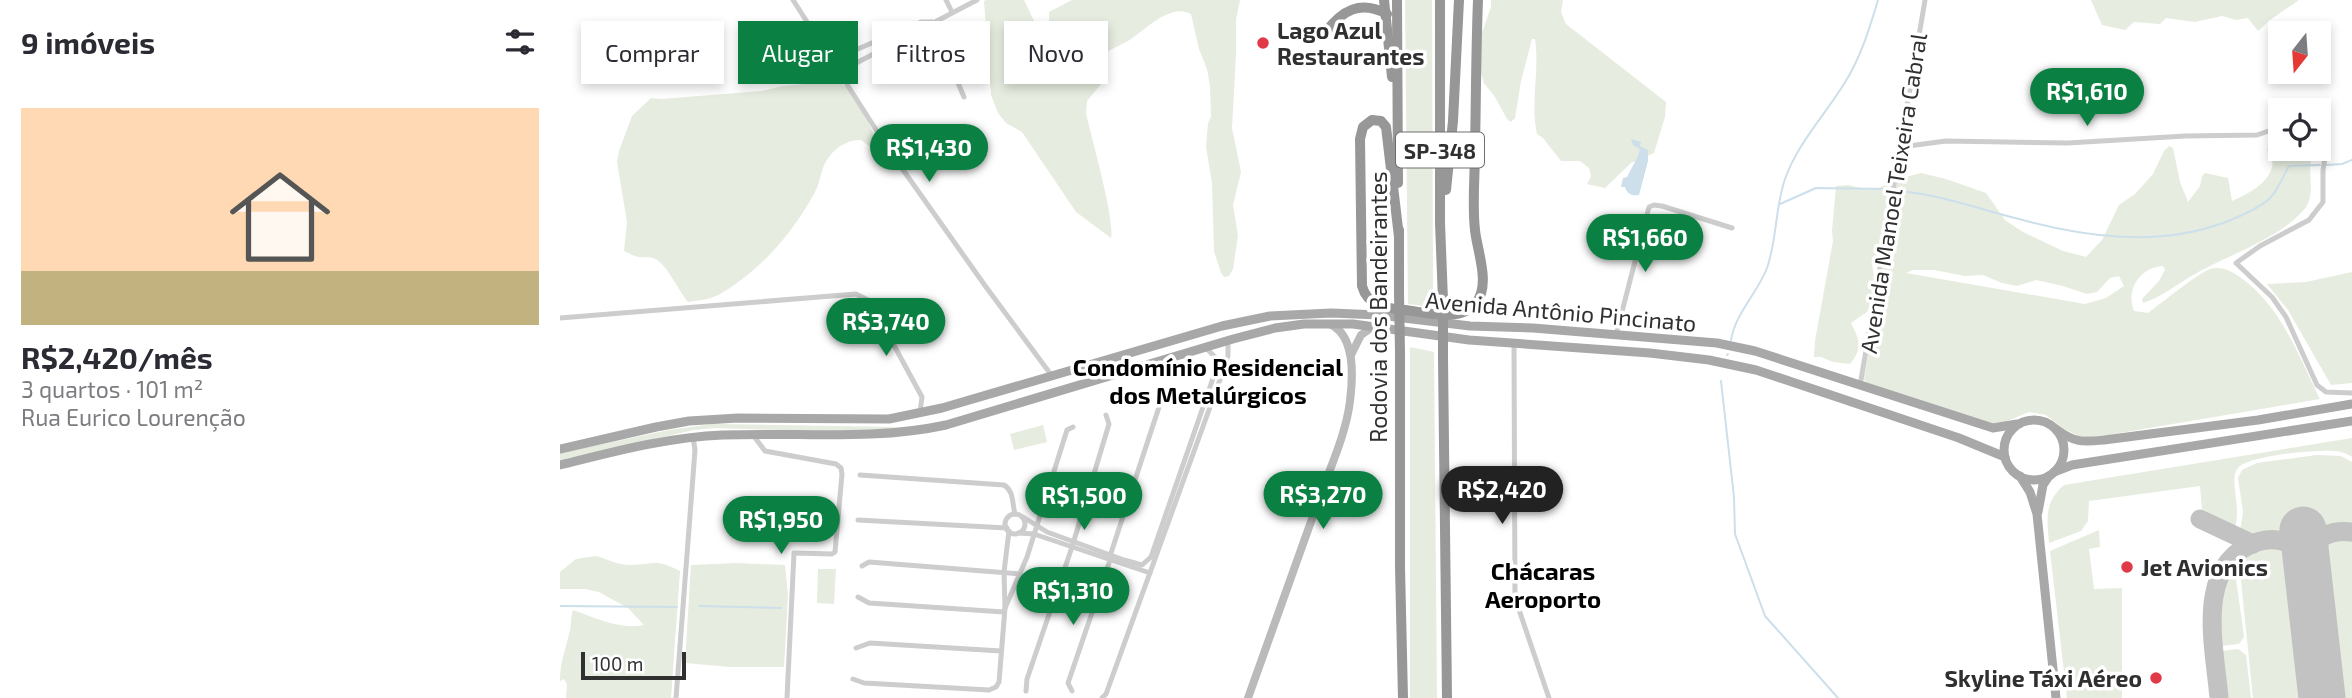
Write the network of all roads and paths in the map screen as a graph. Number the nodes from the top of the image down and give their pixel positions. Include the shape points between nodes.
1 (793, 0) edge
2 (946, 0) edge
3 (976, 0) edge
4 (1384, 0) edge
5 (1397, 0) edge
6 (1440, 0) edge
7 (1460, 0) edge
8 (1478, 0) edge
9 (1925, 0) edge
10 (952, 12) junction
11 (1387, 14) junction
12 (807, 21) edge
13 (934, 21) edge
14 (1325, 33) dead end
15 (847, 84) edge
16 (958, 84) edge
17 (964, 97) dead end
18 (1398, 103) junction
19 (2268, 131) edge
20 (1901, 147) junction
21 (2325, 161) edge
22 (1440, 223) junction
23 (1732, 228) dead end
24 (1399, 237) junction
25 (560, 318) edge
26 (1327, 323) junction
27 (1376, 326) junction
28 (1204, 332) junction
29 (1616, 335) junction
30 (1228, 341) junction
31 (1703, 342) junction
32 (1514, 344) junction
33 (1205, 347) junction
34 (1628, 351) junction
35 (1650, 353) junction
36 (1351, 355) junction
37 (1052, 376) junction
38 (1860, 386) junction
39 (2352, 393) edge
40 (984, 396) junction
41 (1170, 398) dead end
42 (2352, 404) edge
43 (1868, 408) junction
44 (919, 412) junction
45 (1106, 415) dead end
46 (971, 417) junction
47 (2352, 421) edge
48 (2017, 424) junction
49 (1073, 427) dead end
50 (2056, 429) junction
51 (914, 432) junction
52 (752, 435) junction
53 (693, 437) junction
54 (560, 449) edge
55 (2005, 457) junction
56 (560, 465) edge
57 (2052, 473) junction
58 (860, 475) dead end
59 (2020, 476) junction
60 (1014, 514) junction
61 (2037, 514) junction
62 (1023, 517) junction
63 (858, 520) dead end
64 (1036, 524) junction
65 (1008, 530) junction
66 (1018, 533) junction
67 (1034, 534) junction
68 (1072, 544) junction
69 (1110, 558) junction
70 (862, 566) dead end
71 (1004, 572) junction
72 (1150, 573) junction
73 (1020, 574) junction
74 (858, 597) dead end
75 (1004, 610) junction
76 (856, 648) dead end
77 (1001, 651) junction
78 (853, 679) dead end
79 (1026, 691) dead end
80 (1072, 691) dead end
81 (676, 698) edge
82 (788, 698) edge
83 (1102, 698) edge
84 (1248, 698) edge
85 (1403, 698) edge
86 (1447, 698) edge
87 (1549, 698) edge
88 (2056, 698) edge

1 - 12 street
2 - 10 street
3 - 10 street
4 - 11 highway
5 - 18 highway, Rodovia dos Bandeirantes / SP-348
6 - 22 highway, SP-348
7 - 22 highway via 1447,186
8 - 24 highway via 1474,221 1482,280 1475,306 1461,313 1441,314 1380,307 1365,294 1360,139 1364,125 1372,120 1387,127
9 - 20 street, Avenida Manoel Teixeira Cabral
10 - 13 street
11 - 14 highway via 1371,5 1350,7
11 - 18 highway via 1391,76
15 - 37 street
16 - 17 street
18 - 24 highway, Rodovia dos Bandeirantes / SP-348
19 - 20 street
20 - 38 street, Avenida Manoel Teixeira Cabral
21 - 39 street via 2323,202 2309,220 2236,263 2286,317 2317,385 2326,392
22 - 86 highway, SP-348, bridge
23 - 29 street via 1662,206 1649,207
24 - 85 highway, Rodovia dos Bandeirantes / SP-348, bridge
25 - 44 street via 856,294 870,301 922,397
26 - 27 main road, Avenida Antônio Pincinato
26 - 30 main road, Avenida Antônio Pincinato via 1275,328
26 - 36 main road via 1340,330
27 - 32 main road, Avenida Antônio Pincinato
27 - 36 main road via 1361,335
28 - 29 main road, Avenida Antônio Pincinato via 1270,316 1331,313
28 - 30 main road
28 - 37 main road, Avenida Antônio Pincinato
29 - 31 main road, Avenida Antônio Pincinato
29 - 34 main road
30 - 33 main road, Avenida Antônio Pincinato
30 - 72 street via 1228,355
31 - 35 main road via 1698,353
31 - 38 main road, Avenida Antônio Pincinato via 1755,351
32 - 34 main road, Avenida Antônio Pincinato
32 - 87 street via 1515,598
33 - 46 main road, Avenida Antônio Pincinato
33 - 69 street via 1218,364 1151,557 1142,565
34 - 35 main road, Avenida Antônio Pincinato
35 - 43 main road, Avenida Antônio Pincinato via 1732,364
36 - 84 main road via 1350,404 1343,430
37 - 40 main road, Avenida Antônio Pincinato
38 - 43 main road
38 - 48 main road, Avenida Antônio Pincinato via 1993,428
40 - 44 main road, Avenida Antônio Pincinato
40 - 46 main road via 973,403
41 - 69 street via 1160,404
42 - 50 main road, Avenida Antônio Pincinato via 2081,442
43 - 55 main road, Avenida Antônio Pincinato
44 - 51 main road
44 - 54 main road, Avenida Antônio Pincinato via 889,419 689,421
45 - 68 street via 1109,424
46 - 51 main road, Avenida Antônio Pincinato
47 - 57 main road via 2072,465
48 - 50 main road, Avenida Antônio Pincinato via 2042,420
48 - 55 main road via 2006,439
49 - 64 street via 1067,430
50 - 57 main road via 2064,446 2060,464
51 - 52 main road, Avenida Antônio Pincinato
52 - 53 main road, Avenida Antônio Pincinato
52 - 82 street via 765,451 836,464 842,474 835,552 794,553
53 - 56 main road, Avenida Antônio Pincinato
53 - 81 street
55 - 59 main road, Avenida Antônio Pincinato
57 - 59 main road via 2035,480
57 - 61 main road via 2043,485
58 - 60 street via 1004,485 1012,494
59 - 61 main road, Avenida Antônio Pincinato
60 - 62 street
60 - 65 street via 1007,519
61 - 88 main road
62 - 64 street
62 - 66 street via 1025,526
63 - 65 street
64 - 67 street
64 - 68 street
65 - 66 street
65 - 71 street
66 - 67 street
67 - 68 street
67 - 73 street
68 - 69 street
68 - 79 street
69 - 72 street
69 - 80 street via 1068,683
70 - 71 street via 869,562
71 - 73 street
71 - 75 street
72 - 83 street
73 - 75 street
74 - 75 street via 870,603
75 - 77 street
76 - 77 street via 870,643
77 - 78 street via 999,682 989,690

